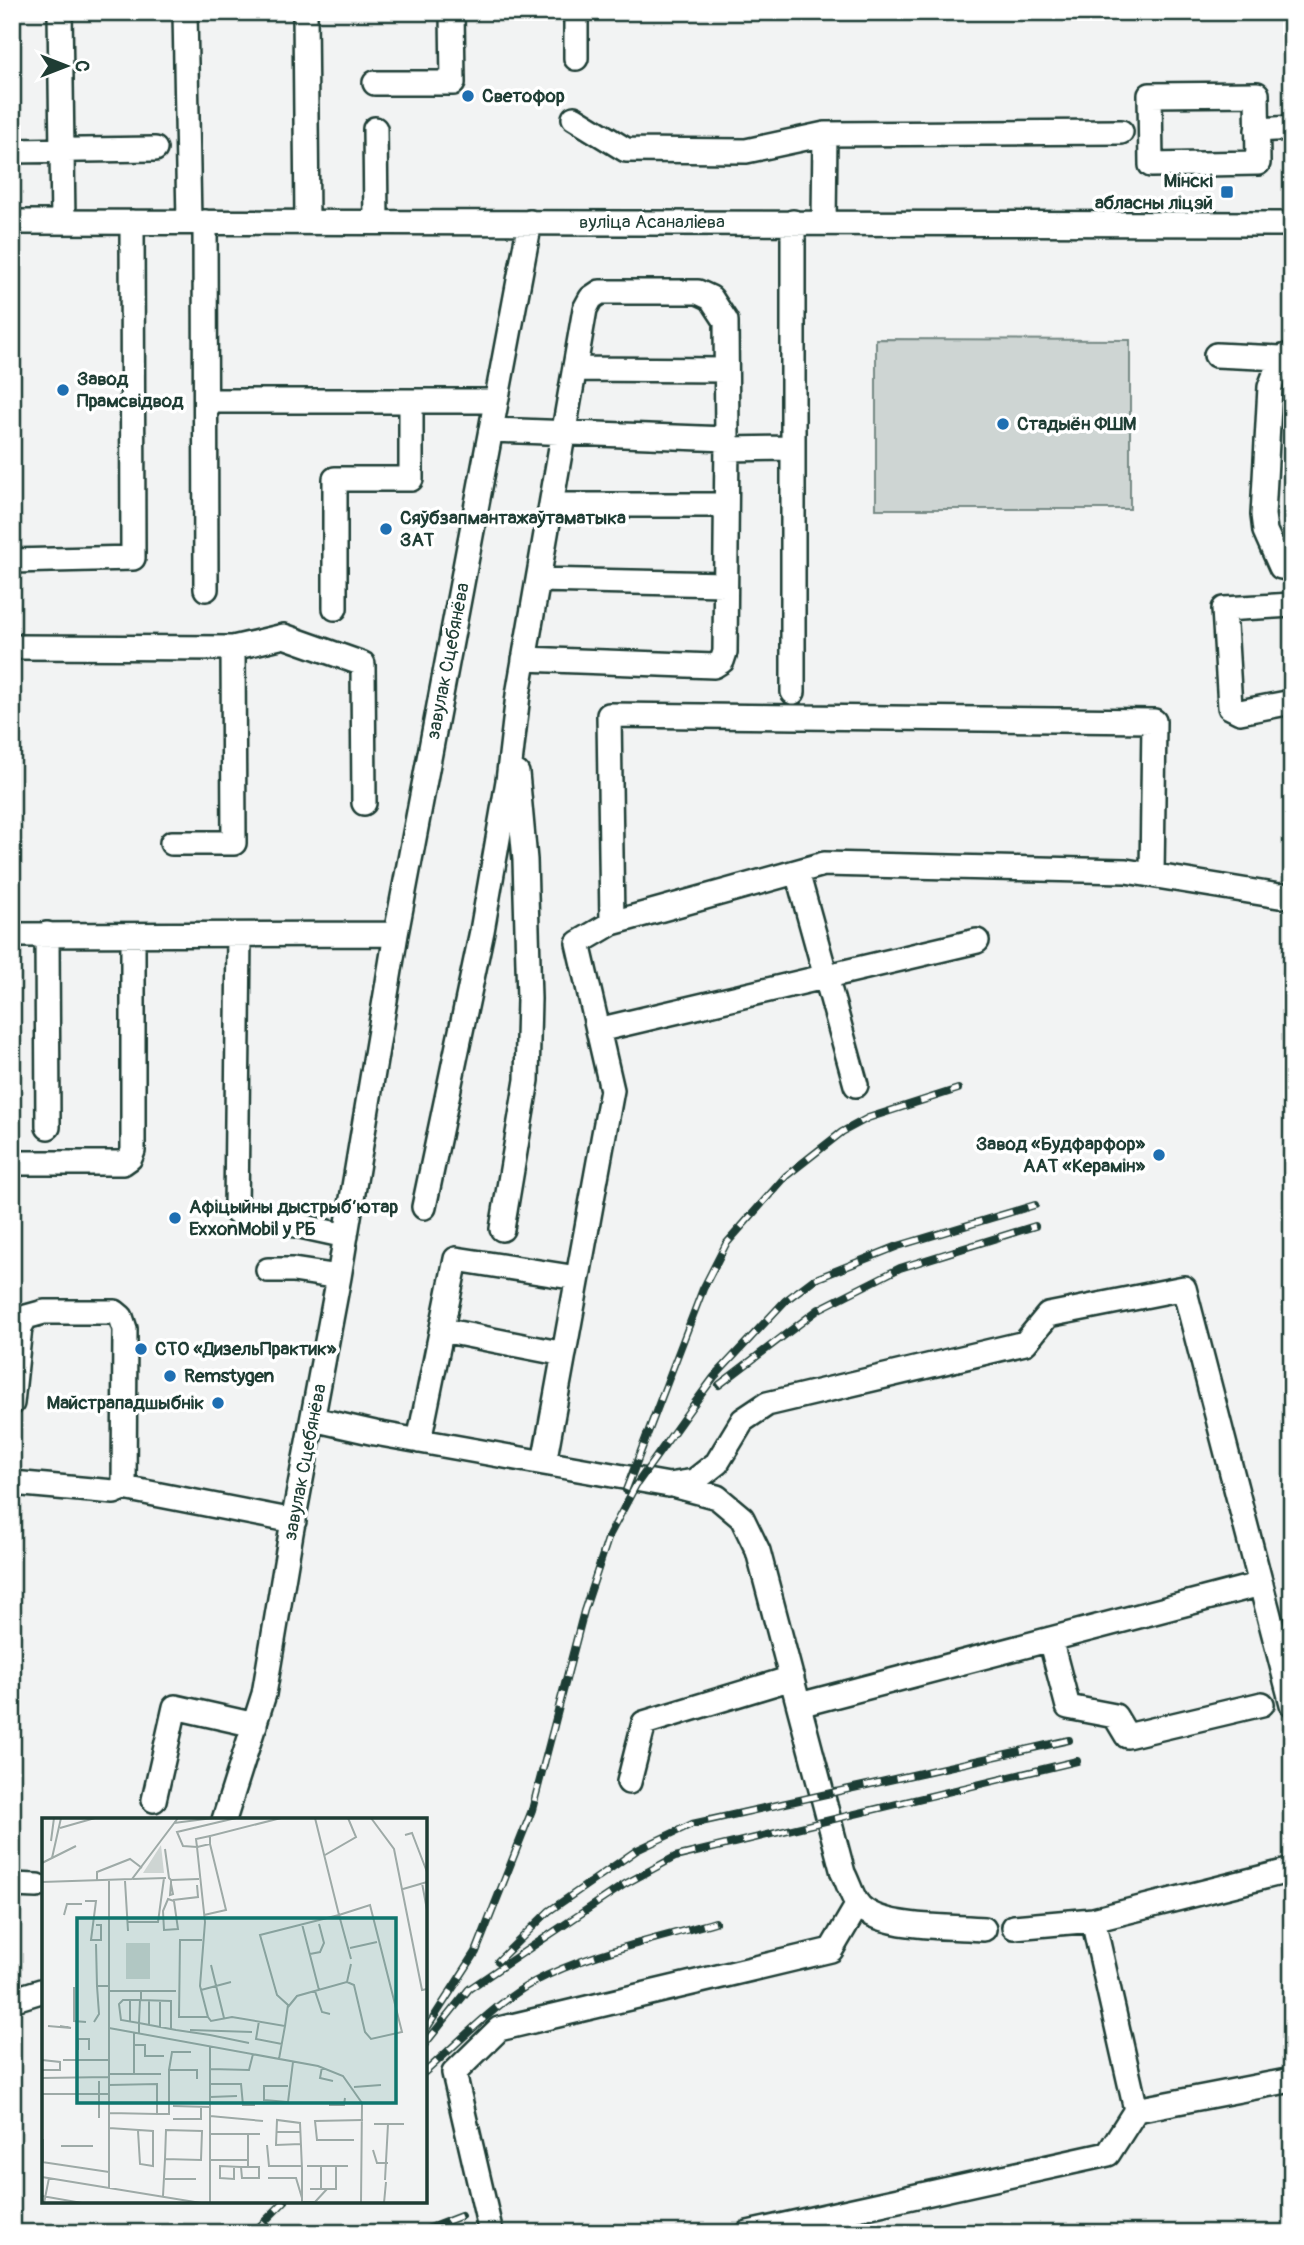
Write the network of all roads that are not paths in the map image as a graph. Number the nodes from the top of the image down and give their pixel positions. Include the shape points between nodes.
1 (60, 12) edge
2 (185, 12) edge
3 (305, 12) edge
4 (452, 12) edge
5 (576, 12) edge
6 (576, 58) dead end
7 (375, 83) dead end
8 (573, 118) dead end
9 (1292, 128) edge
10 (375, 129) dead end
11 (1257, 130) junction
12 (1121, 132) dead end
13 (825, 134) junction
14 (155, 149) dead end
15 (62, 150) junction
16 (12, 151) edge
17 (12, 222) edge
18 (63, 222) junction
19 (132, 222) junction
20 (197, 222) junction
21 (307, 222) junction
22 (376, 222) junction
23 (530, 222) junction
24 (793, 222) junction
25 (824, 222) junction
26 (1292, 224) edge
27 (1216, 355) dead end
28 (1287, 356) edge
29 (575, 369) junction
30 (726, 370) junction
31 (206, 401) junction
32 (411, 401) junction
33 (496, 401) junction
34 (491, 430) junction
35 (564, 433) junction
36 (727, 444) junction
37 (793, 448) junction
38 (551, 505) junction
39 (726, 505) junction
40 (12, 561) edge
41 (1292, 569) edge
42 (538, 580) junction
43 (725, 584) junction
44 (206, 589) dead end
45 (1292, 606) edge
46 (335, 608) dead end
47 (12, 647) edge
48 (233, 648) junction
49 (524, 659) junction
50 (793, 692) dead end
51 (1292, 702) edge
52 (514, 739) junction
53 (364, 803) dead end
54 (172, 843) dead end
55 (797, 872) junction
56 (1152, 875) junction
57 (1292, 895) edge
58 (612, 923) junction
59 (12, 934) edge
60 (47, 934) junction
61 (397, 934) junction
62 (239, 935) junction
63 (133, 936) junction
64 (977, 941) dead end
65 (827, 978) junction
66 (598, 1030) junction
67 (856, 1085) dead end
68 (48, 1127) dead end
69 (12, 1163) edge
70 (424, 1207) dead end
71 (502, 1229) dead end
72 (346, 1236) junction
73 (268, 1270) dead end
74 (339, 1277) junction
75 (577, 1279) junction
76 (442, 1330) junction
77 (564, 1354) junction
78 (12, 1403) edge
79 (313, 1419) junction
80 (419, 1441) junction
81 (544, 1463) junction
82 (12, 1483) edge
83 (669, 1485) junction
84 (124, 1488) junction
85 (294, 1521) junction
86 (1261, 1584) junction
87 (1050, 1639) junction
88 (792, 1678) junction
89 (1292, 1703) edge
90 (1262, 1704) dead end
91 (799, 1705) junction
92 (255, 1725) junction
93 (629, 1782) dead end
94 (155, 1800) dead end
95 (225, 1818) edge
96 (1292, 1870) edge
97 (12, 1885) edge
98 (37, 1886) dead end
99 (858, 1904) junction
100 (1093, 1920) junction
101 (1014, 1927) dead end
102 (984, 1929) dead end
103 (42, 1991) edge
104 (12, 2000) edge
105 (1292, 2080) edge
106 (1136, 2110) junction
107 (491, 2233) edge
108 (748, 2233) edge

1 - 15 street
2 - 20 street
3 - 21 street
4 - 7 street via 453,83
5 - 6 street
8 - 13 street via 626,150 746,151
9 - 11 street
10 - 22 street
11 - 11 street via 1257,94 1150,95 1151,165 1258,163
12 - 13 street
13 - 25 street
14 - 15 street
15 - 16 street
15 - 18 street
17 - 18 street, вуліца Асаналіева
18 - 19 street, вуліца Асаналіева
19 - 20 street, вуліца Асаналіева
19 - 40 street via 133,558
20 - 21 street, вуліца Асаналіева
20 - 31 street
21 - 22 street, вуліца Асаналіева
22 - 23 street, вуліца Асаналіева
23 - 24 street, вуліца Асаналіева
23 - 33 street, завулак Сцебянёва
24 - 25 street, вуліца Асаналіева
24 - 37 street
25 - 26 street, вуліца Асаналіева
27 - 28 street
28 - 41 street via 1270,387 1263,514 1280,567
29 - 30 street
29 - 30 street via 585,309 600,292 698,292 711,298 726,321
29 - 35 street
30 - 36 street
31 - 32 street
31 - 44 street
32 - 33 street
32 - 46 street via 411,479 335,479
33 - 34 street, завулак Сцебянёва
34 - 35 street
34 - 61 street, завулак Сцебянёва
35 - 36 street
35 - 38 street
36 - 37 street
36 - 39 street
37 - 50 street
38 - 39 street
38 - 42 street
39 - 43 street
42 - 43 street
42 - 49 street
43 - 49 street via 725,652 714,666
45 - 51 street via 1224,609 1230,707 1240,712
47 - 48 street
48 - 53 street via 284,636 363,664
48 - 54 street via 234,843
49 - 52 street
52 - 70 street via 482,931
52 - 71 street via 525,860 529,999 527,1080
55 - 56 street via 824,864
55 - 58 street
55 - 65 street
56 - 57 street via 1279,897
56 - 58 street via 1154,721 609,715
58 - 66 street via 578,943
59 - 60 street
60 - 63 street
60 - 68 street
61 - 62 street
61 - 72 street, завулак Сцебянёва
62 - 63 street
62 - 72 street via 236,1212
63 - 69 street via 130,1158 123,1163
64 - 65 street
65 - 66 street
65 - 67 street
66 - 75 street via 612,1090
72 - 74 street, завулак Сцебянёва
73 - 74 street
74 - 79 street, завулак Сцебянёва
75 - 76 street via 456,1259
75 - 77 street
76 - 77 street
76 - 80 street
77 - 81 street
78 - 84 street via 20,1327 26,1317 44,1312 115,1312 125,1328
79 - 80 street
79 - 85 street, завулак Сцебянёва
80 - 81 street
81 - 83 street
82 - 84 street via 114,1492
83 - 86 street via 702,1475 717,1462 743,1420 767,1404 1025,1343 1048,1315 1184,1288
83 - 88 street via 717,1497 742,1518 758,1551
84 - 85 street
85 - 92 street, завулак Сцебянёва
86 - 87 street
86 - 89 street
87 - 90 street via 1068,1707 1115,1716 1127,1735
87 - 91 street
88 - 91 street
88 - 93 street via 644,1723
91 - 99 street via 843,1873
92 - 94 street via 175,1707
92 - 95 street, завулак Сцебянёва
96 - 100 street
97 - 98 street
99 - 102 street via 876,1918
99 - 107 street via 831,1950 499,2029 454,2073
100 - 101 street
100 - 106 street
103 - 104 street
105 - 106 street
106 - 108 street via 1108,2154

